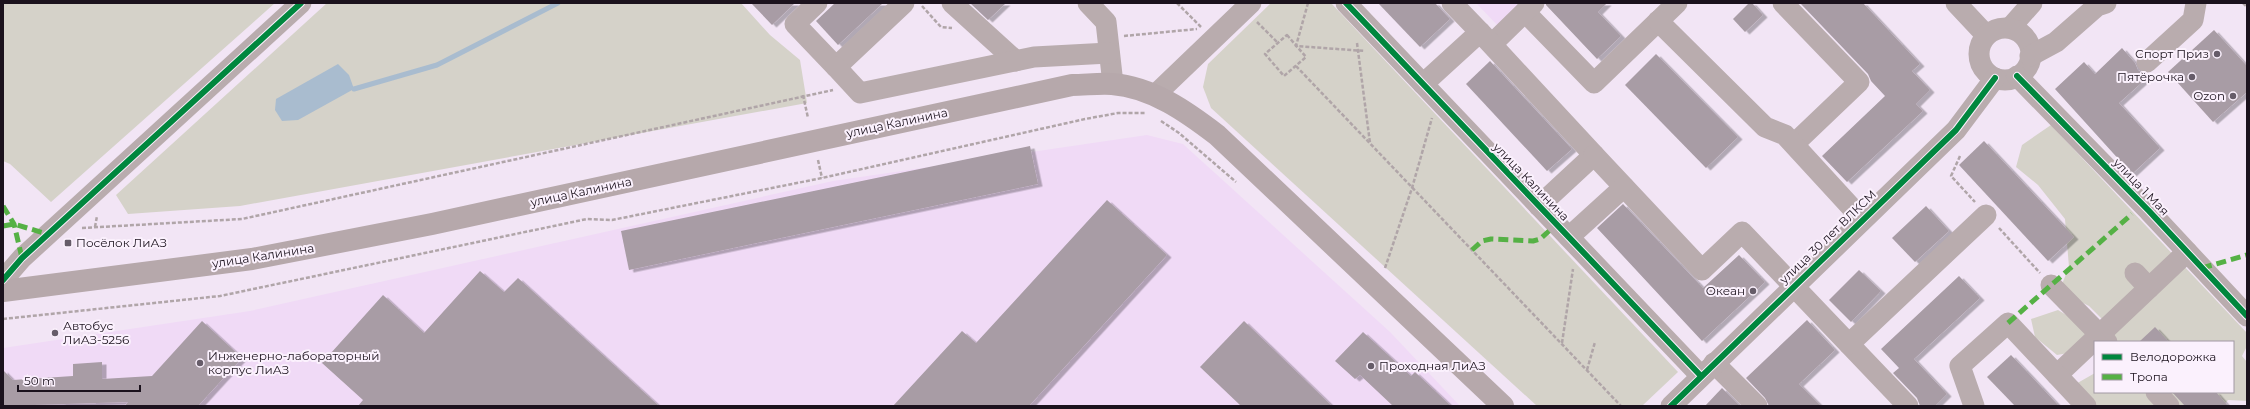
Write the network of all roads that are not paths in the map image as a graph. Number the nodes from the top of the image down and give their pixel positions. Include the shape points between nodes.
1 (301, 3) edge
2 (817, 3) edge
3 (904, 3) edge
4 (952, 3) edge
5 (1088, 3) edge
6 (1346, 3) edge
7 (1452, 3) edge
8 (1677, 3) edge
9 (1783, 3) edge
10 (1956, 3) edge
11 (2032, 3) edge
12 (2196, 3) edge
13 (2101, 4) edge
14 (1530, 7) edge
15 (1254, 12) edge
16 (1658, 21) junction
17 (2010, 28) junction
18 (1986, 35) junction
19 (1486, 38) junction
20 (1109, 46) junction
21 (2030, 56) junction
22 (1016, 61) junction
23 (2147, 62) dead end
24 (836, 67) junction
25 (2018, 76) junction
26 (1995, 78) junction
27 (1113, 84) junction
28 (1423, 84) junction
29 (1151, 104) junction
30 (1794, 144) junction
31 (1594, 155) junction
32 (1624, 187) junction
33 (1539, 206) junction
34 (1986, 215) dead end
35 (1862, 219) junction
36 (1569, 237) junction
37 (2188, 252) junction
38 (2135, 273) dead end
39 (3, 280) edge
40 (2051, 285) dead end
41 (1793, 286) junction
42 (2149, 288) junction
43 (3, 291) edge
44 (2247, 316) edge
45 (2103, 338) edge
46 (1849, 344) junction
47 (2094, 345) edge
48 (1708, 369) junction
49 (2057, 375) junction
50 (2157, 393) edge
51 (1503, 406) edge
52 (1671, 406) edge
53 (1757, 406) edge
54 (1908, 406) edge
55 (1974, 406) edge
56 (2086, 406) edge
57 (2169, 406) edge

1 - 39 street via 22,258
2 - 24 street via 795,24
3 - 24 street
4 - 22 street
5 - 20 street via 1106,22
6 - 28 street, улица Калинина
7 - 19 street
8 - 16 street
9 - 30 street via 1859,82
10 - 18 street
11 - 17 street
12 - 23 street via 2193,20
13 - 21 street via 2056,42
14 - 16 street via 1594,83
14 - 19 street
15 - 29 street
16 - 30 street via 1765,127 1785,135
17 - 18 street via 1993,30
17 - 21 street via 2023,36 2030,49
18 - 26 street via 1981,42 1979,59 1988,74
19 - 28 street
19 - 31 street
20 - 22 street
20 - 27 street
21 - 25 street via 2028,64
22 - 24 street via 860,93
25 - 26 street via 2010,79
25 - 37 street, улица 1 Мая
26 - 35 street, улица 30 лет ВЛКСМ via 1956,130
27 - 29 highway, улица Калинина
27 - 43 highway, улица Калинина via 1072,85 432,224 252,259
28 - 33 street, улица Калинина
29 - 51 highway, улица Калинина via 1187,112 1217,135
30 - 35 street
31 - 32 street
31 - 33 street
32 - 36 street
32 - 41 street via 1702,270 1742,232
33 - 36 street, улица Калинина
34 - 46 street
35 - 41 street, улица 30 лет ВЛКСМ
36 - 48 street, улица Калинина
37 - 42 street
37 - 44 street, улица 1 Мая
38 - 42 street
40 - 45 street
41 - 46 street
41 - 48 street, улица 30 лет ВЛКСМ
42 - 45 street
46 - 54 street
47 - 49 street
48 - 52 street, улица 30 лет ВЛКСМ
48 - 53 street, улица Калинина
49 - 55 street via 2008,323 1960,366
49 - 56 street
50 - 57 street

